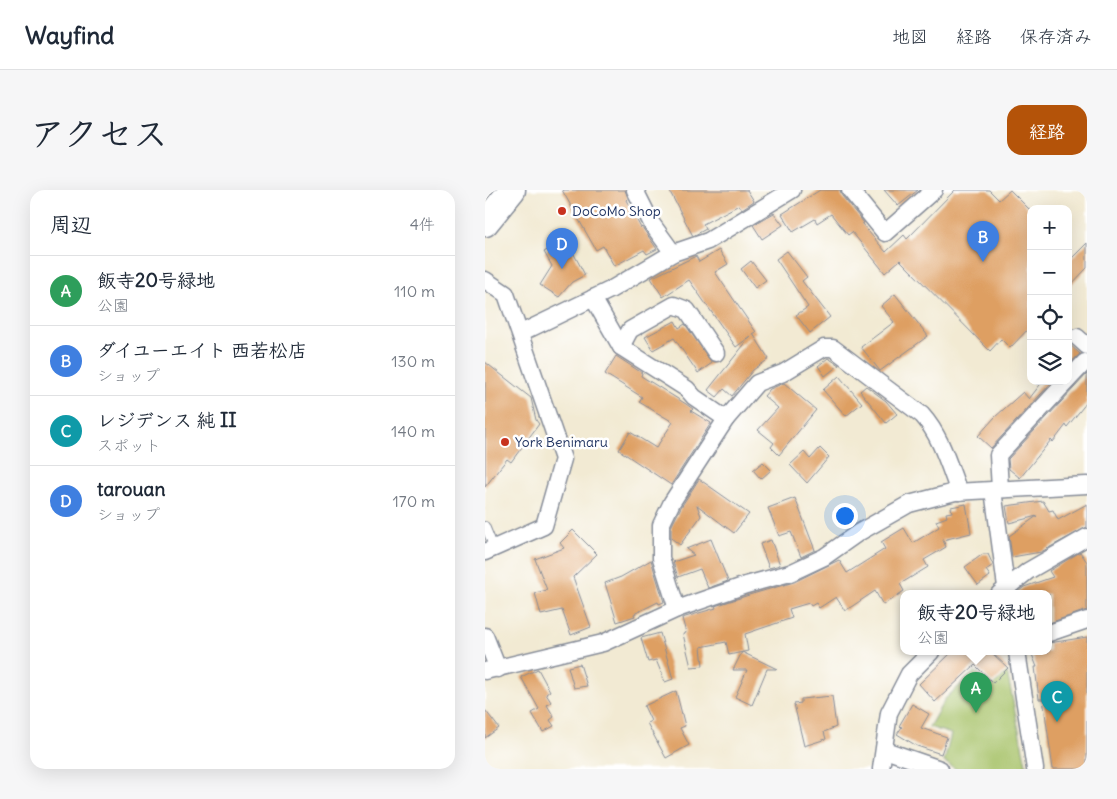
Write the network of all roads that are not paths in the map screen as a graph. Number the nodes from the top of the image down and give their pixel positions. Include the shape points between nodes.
1 (512, 190) edge
2 (635, 190) edge
3 (792, 190) edge
4 (850, 190) edge
5 (934, 190) edge
6 (767, 196) edge
7 (485, 223) edge
8 (673, 253) junction
9 (485, 280) edge
10 (593, 298) junction
11 (521, 333) junction
12 (621, 347) junction
13 (1083, 348) edge
14 (716, 353) dead end
15 (1072, 372) edge
16 (1064, 385) edge
17 (726, 420) junction
18 (1087, 485) edge
19 (997, 490) junction
20 (959, 492) junction
21 (485, 526) edge
22 (1087, 538) edge
23 (490, 550) edge
24 (1004, 590) edge
25 (1006, 590) edge
26 (677, 609) junction
27 (1087, 620) edge
28 (1052, 632) edge
29 (485, 636) edge
30 (928, 655) edge
31 (1017, 655) edge
32 (491, 670) edge
33 (885, 750) junction
34 (881, 769) edge
35 (940, 769) edge
36 (1035, 769) edge

1 - 7 highway
2 - 8 street via 652,224
3 - 6 street
4 - 5 street via 885,233
6 - 8 street via 708,241
8 - 10 street
9 - 11 street via 506,294
10 - 11 street
10 - 12 street
11 - 23 street via 563,459 544,526
12 - 14 street via 630,330 674,305 687,310
12 - 17 street via 687,389
13 - 15 street
16 - 19 street via 998,455
17 - 20 street via 757,383 783,374 829,346 922,415 945,455
17 - 26 street via 672,502 661,526 661,558
18 - 19 street
19 - 20 street
19 - 24 street
20 - 26 street via 909,504 824,557 790,573
21 - 23 lane
22 - 25 street via 1028,571
26 - 32 street via 603,643
27 - 28 street
29 - 32 street
30 - 33 street via 909,674 889,713
31 - 36 street
33 - 34 street
33 - 35 street

